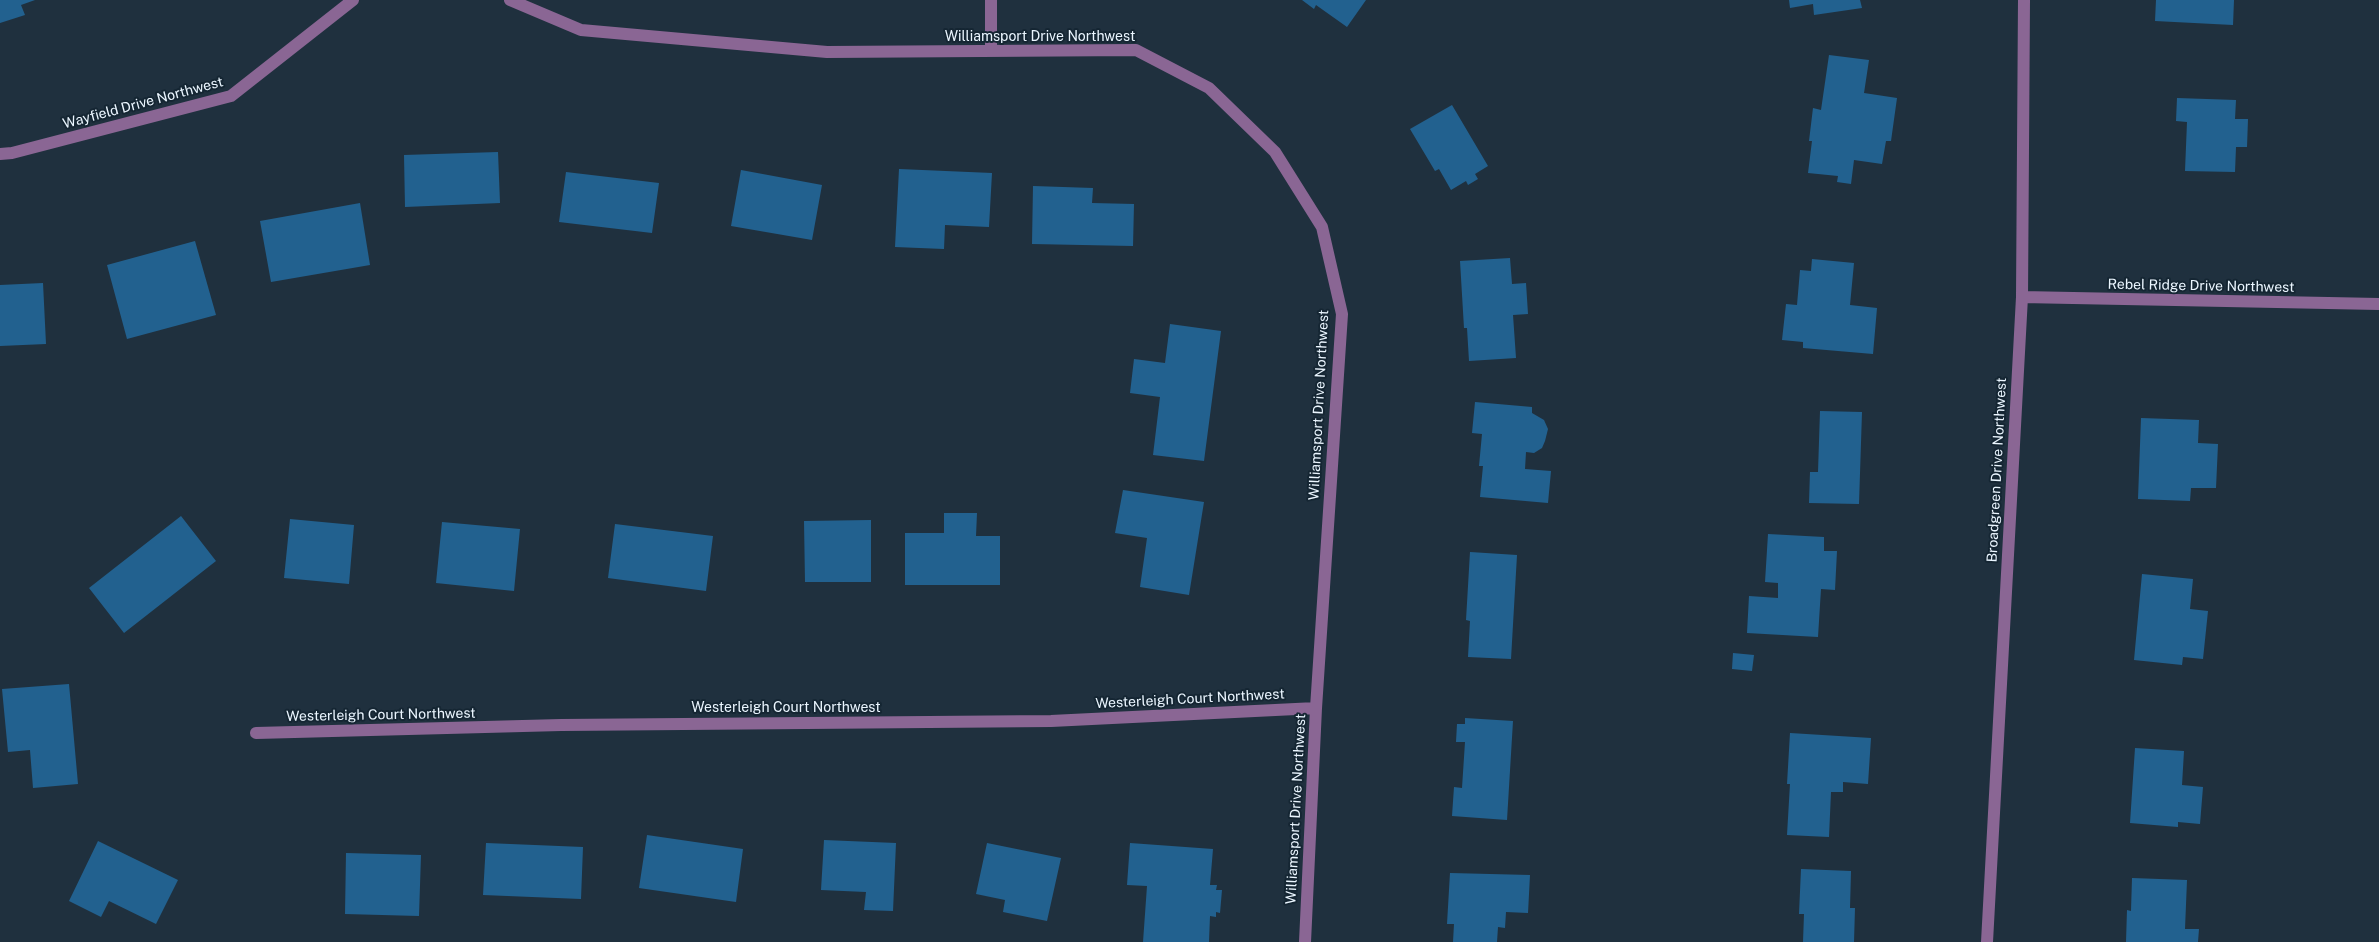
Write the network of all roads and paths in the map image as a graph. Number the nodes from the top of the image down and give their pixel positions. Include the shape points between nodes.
1 (353, 0) edge
2 (510, 0) edge
3 (991, 0) edge
4 (2024, 0) edge
5 (991, 51) junction
6 (0, 154) edge
7 (2022, 297) junction
8 (2379, 304) edge
9 (1316, 708) junction
10 (256, 733) dead end
11 (1305, 942) edge
12 (1987, 942) edge

1 - 6 street, Wayfield Drive Northwest via 231,96
2 - 5 street, Williamsport Drive Northwest via 581,30 828,52
3 - 5 street
4 - 7 street, Broadgreen Drive Northwest
5 - 9 street, Williamsport Drive Northwest via 1136,50 1209,88 1275,152 1322,227 1342,314
7 - 8 street, Rebel Ridge Drive Northwest
7 - 12 street, Broadgreen Drive Northwest
9 - 10 street, Westerleigh Court Northwest via 1051,721 561,725
9 - 11 street, Williamsport Drive Northwest

